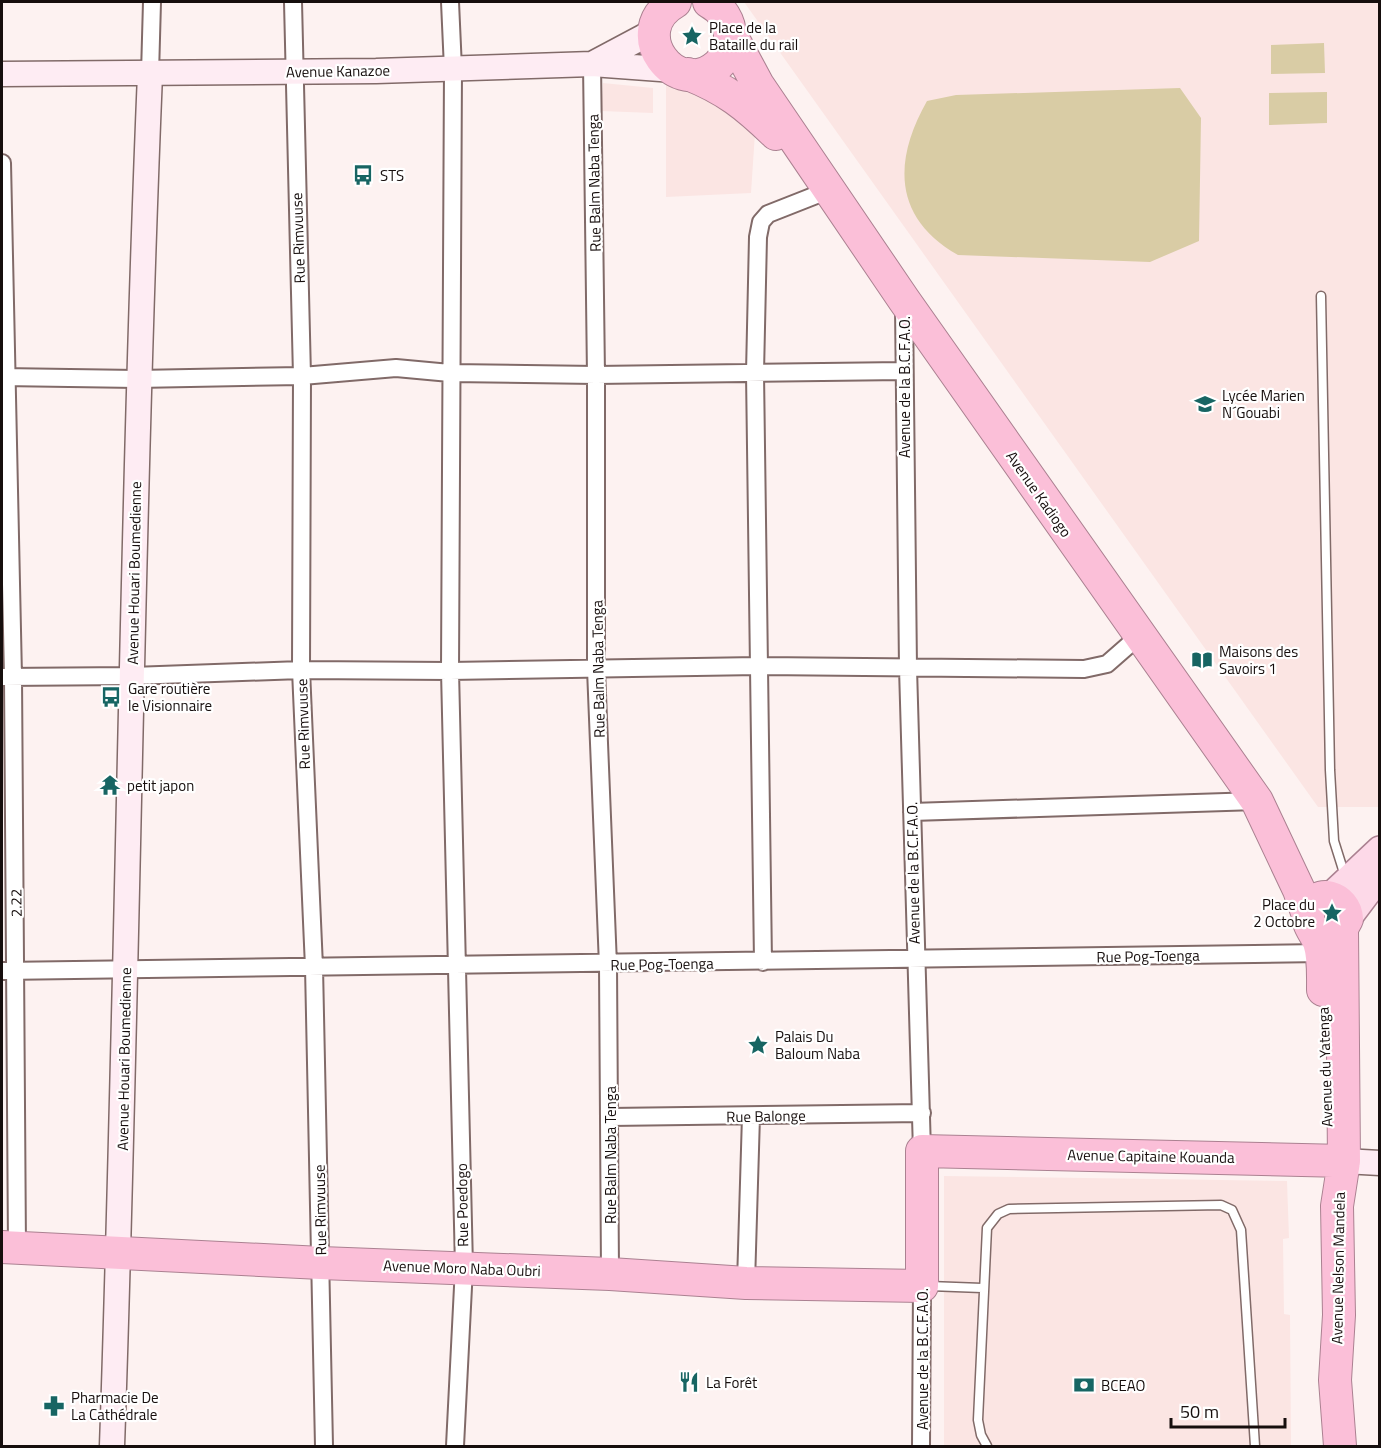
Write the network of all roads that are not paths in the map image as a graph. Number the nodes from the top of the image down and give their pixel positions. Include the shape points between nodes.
1 (152, 2) edge
2 (293, 2) edge
3 (450, 2) edge
4 (675, 2) edge
5 (711, 2) edge
6 (654, 20) edge
7 (730, 33) junction
8 (592, 64) junction
9 (453, 69) junction
10 (293, 72) junction
11 (681, 72) junction
12 (2, 74) edge
13 (150, 74) junction
14 (2, 163) edge
15 (825, 184) junction
16 (1321, 296) dead end
17 (904, 300) junction
18 (903, 371) junction
19 (450, 373) junction
20 (755, 374) junction
21 (596, 375) junction
22 (302, 376) junction
23 (4, 377) edge
24 (138, 379) junction
25 (1139, 636) junction
26 (758, 666) junction
27 (908, 668) junction
28 (596, 669) junction
29 (301, 670) junction
30 (450, 671) junction
31 (132, 676) junction
32 (7, 677) edge
33 (1258, 804) junction
34 (912, 812) junction
35 (1380, 850) edge
36 (1380, 875) edge
37 (1329, 916) junction
38 (915, 960) junction
39 (763, 962) junction
40 (458, 963) junction
41 (608, 965) junction
42 (314, 967) junction
43 (125, 970) junction
44 (9, 971) edge
45 (922, 1113) junction
46 (751, 1116) junction
47 (610, 1117) junction
48 (922, 1151) junction
49 (1337, 1161) junction
50 (1380, 1163) edge
51 (9, 1247) edge
52 (118, 1252) junction
53 (321, 1263) junction
54 (464, 1267) junction
55 (610, 1274) junction
56 (746, 1283) junction
57 (922, 1286) junction
58 (982, 1288) junction
59 (112, 1446) edge
60 (324, 1446) edge
61 (455, 1446) edge
62 (921, 1446) edge
63 (987, 1446) edge
64 (1255, 1446) edge
65 (1340, 1446) edge

1 - 13 street
2 - 10 street, Rue Rimvuuse
3 - 9 street, Rue Poedogo
4 - 6 highway
5 - 7 highway, Avenue Kadiogo via 723,13
6 - 8 street
6 - 11 highway via 657,52
7 - 11 highway via 727,53 718,64 707,71
7 - 15 highway, Avenue Kadiogo via 758,86
8 - 9 street, Avenue Kanazoe
8 - 11 street, Avenue Kanazoe
8 - 21 street, Rue Balm Naba Tenga
9 - 10 street, Avenue Kanazoe
9 - 19 street, Rue Poedogo
10 - 13 street, Avenue Kanazoe
10 - 22 street, Rue Rimvuuse
11 - 15 highway, Avenue Kadiogo via 742,101
12 - 13 street, Avenue Kanazoe
13 - 24 street, Avenue Houari Boumedienne
14 - 23 street, 2.22
15 - 17 highway, Avenue Kadiogo
15 - 20 street via 768,214 761,222
16 - 37 lane via 1334,841
17 - 18 street, Avenue de la B.C.F.A.O.
17 - 25 highway, Avenue Kadiogo
18 - 20 street
18 - 27 street, Avenue de la B.C.F.A.O.
19 - 21 street
19 - 22 street via 396,368
19 - 30 street, Rue Poedogo
20 - 21 street
20 - 26 street
21 - 28 street, Rue Balm Naba Tenga
22 - 24 street
22 - 29 street, Rue Rimvuuse
23 - 24 street
23 - 32 street, 2.22
24 - 31 street, Avenue Houari Boumedienne
25 - 27 street via 1107,664 1084,669
25 - 33 highway, Avenue Kadiogo
26 - 27 street
26 - 28 street
26 - 39 street
27 - 34 street, Avenue de la B.C.F.A.O.
28 - 30 street
28 - 41 street, Rue Balm Naba Tenga
29 - 30 street
29 - 31 street
29 - 42 street, Rue Rimvuuse
30 - 40 street, Rue Poedogo
31 - 32 street
31 - 43 street, Avenue Houari Boumedienne
32 - 44 street, 2.22
33 - 34 street
33 - 37 highway, Avenue Kadiogo via 1308,863
34 - 38 street, Avenue de la B.C.F.A.O.
35 - 37 main road
36 - 37 main road
37 - 38 street, Rue Pog-Toenga
37 - 49 highway, Avenue du Yatenga
38 - 39 street, Rue Pog-Toenga
38 - 45 street, Avenue de la B.C.F.A.O.
39 - 41 street, Rue Pog-Toenga
40 - 41 street, Rue Pog-Toenga
40 - 42 street, Rue Pog-Toenga
40 - 54 street, Rue Poedogo
41 - 47 street, Rue Balm Naba Tenga
42 - 43 street, Rue Pog-Toenga
42 - 53 street, Rue Rimvuuse
43 - 44 street, Rue Pog-Toenga
43 - 52 street, Avenue Houari Boumedienne
44 - 51 street, 2.22
45 - 46 street, Rue Balonge
45 - 48 street, Avenue de la B.C.F.A.O.
46 - 47 street, Rue Balonge
46 - 56 street
47 - 55 street, Rue Balm Naba Tenga
48 - 49 highway, Avenue Capitaine Kouanda
48 - 57 highway, Avenue de la B.C.F.A.O.
49 - 50 street, Avenue Capitaine Kouanda
49 - 65 highway, Avenue Nelson Mandela via 1340,1316 1335,1380
51 - 52 highway, Avenue Moro Naba Oubri
52 - 53 highway, Avenue Moro Naba Oubri
52 - 59 street, Avenue Houari Boumedienne
53 - 54 highway, Avenue Moro Naba Oubri
53 - 60 street, Rue Rimvuuse
54 - 55 highway, Avenue Moro Naba Oubri
54 - 61 street, Rue Poedogo
55 - 56 highway, Avenue Moro Naba Oubri
56 - 57 highway, Avenue Moro Naba Oubri
57 - 58 lane
57 - 62 street, Avenue de la B.C.F.A.O.
58 - 63 lane via 978,1420
58 - 64 lane via 987,1228 998,1214 1009,1209 1221,1205 1232,1210 1241,1230

